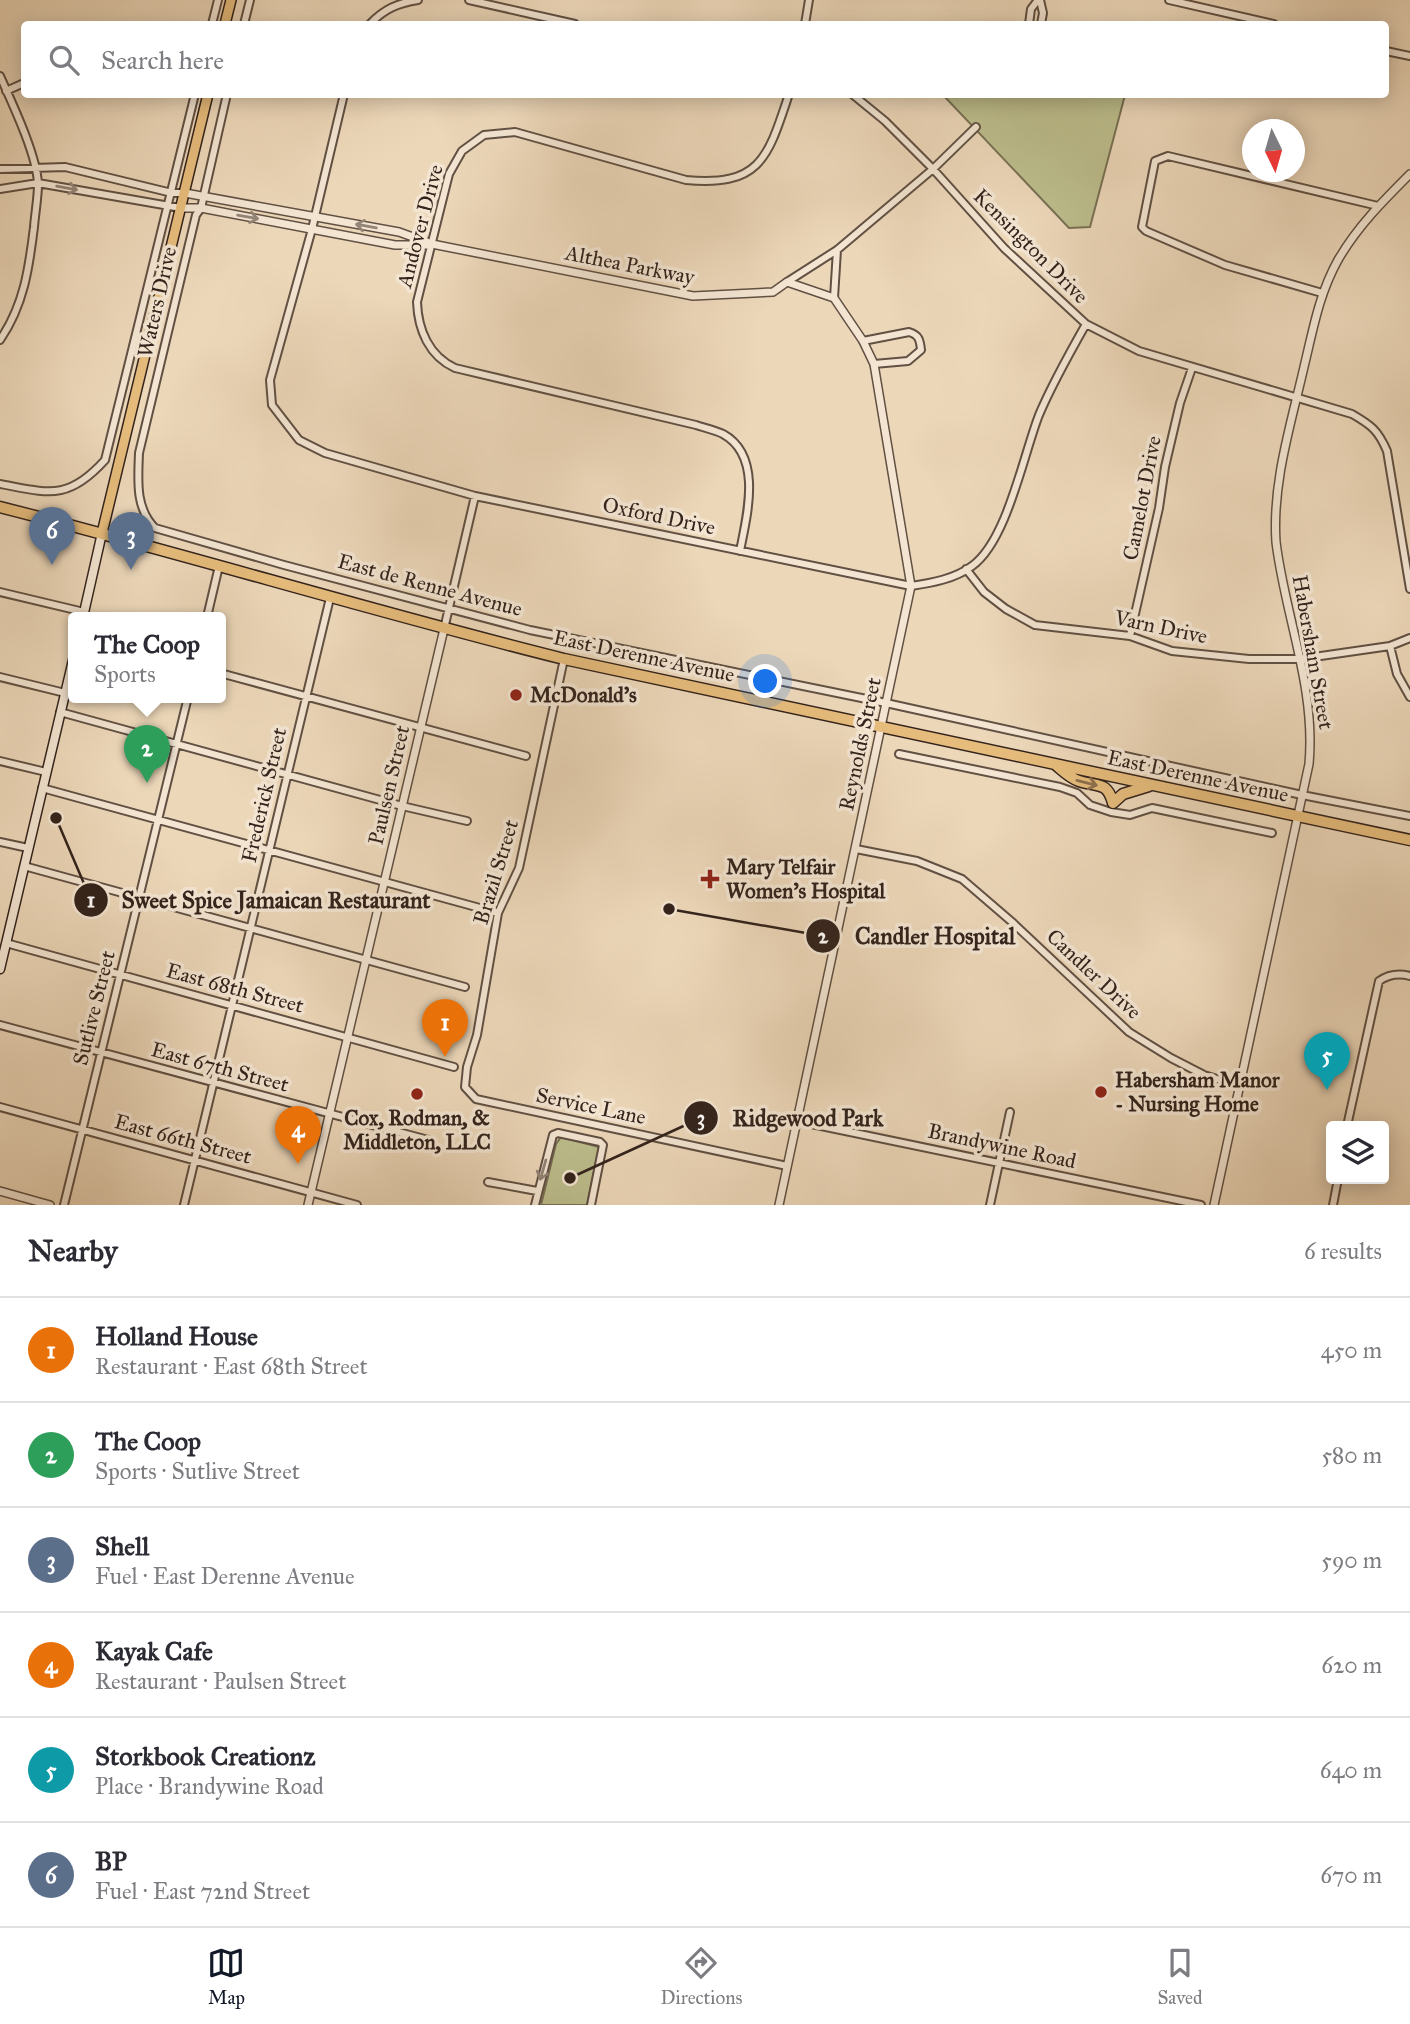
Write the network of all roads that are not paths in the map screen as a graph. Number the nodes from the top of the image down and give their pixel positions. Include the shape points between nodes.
1 (218, 0) edge
2 (231, 0) edge
3 (250, 0) edge
4 (418, 0) edge
5 (470, 0) edge
6 (809, 0) edge
7 (1039, 0) edge
8 (1169, 0) edge
9 (213, 21) edge
10 (226, 21) edge
11 (245, 21) edge
12 (374, 21) edge
13 (562, 21) edge
14 (806, 21) edge
15 (1029, 21) edge
16 (1042, 21) edge
17 (1261, 21) edge
18 (1389, 52) edge
19 (1410, 57) edge
20 (0, 76) edge
21 (21, 84) edge
22 (6, 91) junction
23 (194, 98) edge
24 (207, 98) edge
25 (227, 98) edge
26 (343, 98) edge
27 (788, 98) edge
28 (857, 98) edge
29 (976, 127) dead end
30 (34, 166) junction
31 (0, 169) edge
32 (933, 169) junction
33 (1410, 174) edge
34 (38, 183) junction
35 (0, 189) edge
36 (173, 193) junction
37 (185, 193) junction
38 (203, 198) junction
39 (1378, 206) junction
40 (169, 207) junction
41 (181, 208) junction
42 (201, 208) junction
43 (314, 217) junction
44 (312, 229) junction
45 (432, 244) junction
46 (837, 250) junction
47 (787, 282) junction
48 (1322, 293) junction
49 (834, 298) junction
50 (1086, 324) junction
51 (0, 340) edge
52 (863, 341) junction
53 (874, 364) junction
54 (1192, 368) junction
55 (1296, 398) junction
56 (0, 484) edge
57 (475, 496) junction
58 (0, 507) edge
59 (146, 519) joint
60 (102, 533) junction
61 (740, 551) junction
62 (1407, 560) edge
63 (219, 566) junction
64 (966, 569) junction
65 (911, 586) junction
66 (1410, 589) edge
67 (0, 592) edge
68 (330, 598) junction
69 (449, 610) junction
70 (75, 612) edge
71 (83, 612) edge
72 (208, 612) edge
73 (444, 629) junction
74 (1130, 636) junction
75 (1410, 638) edge
76 (1390, 646) junction
77 (564, 659) junction
78 (1300, 659) junction
79 (226, 675) edge
80 (0, 677) edge
81 (68, 681) edge
82 (65, 693) junction
83 (306, 696) junction
84 (1410, 697) edge
85 (186, 703) edge
86 (886, 703) junction
87 (60, 712) junction
88 (881, 727) junction
89 (421, 728) junction
90 (176, 744) junction
91 (899, 754) dead end
92 (526, 756) dead end
93 (0, 761) edge
94 (1056, 765) junction
95 (46, 772) junction
96 (288, 774) junction
97 (1152, 786) junction
98 (42, 788) junction
99 (1303, 795) junction
100 (402, 806) junction
101 (1410, 816) edge
102 (1298, 817) junction
103 (158, 820) junction
104 (467, 821) dead end
105 (1272, 833) dead end
106 (1410, 840) edge
107 (0, 842) edge
108 (28, 848) junction
109 (856, 849) junction
110 (269, 850) junction
111 (24, 866) junction
112 (384, 882) junction
113 (139, 898) junction
114 (498, 913) junction
115 (5, 928) edge
116 (251, 928) junction
117 (6, 943) junction
118 (366, 959) junction
119 (0, 969) edge
120 (120, 976) junction
121 (1410, 976) edge
122 (465, 987) dead end
123 (232, 1004) junction
124 (0, 1025) edge
125 (347, 1037) junction
126 (102, 1053) junction
127 (454, 1067) dead end
128 (214, 1083) junction
129 (1240, 1086) junction
130 (471, 1094) joint
131 (0, 1108) edge
132 (1010, 1112) dead end
133 (329, 1114) junction
134 (797, 1121) junction
135 (1348, 1121) edge
136 (83, 1130) junction
137 (432, 1141) dead end
138 (195, 1161) junction
139 (999, 1163) junction
140 (787, 1166) junction
141 (488, 1182) dead end
142 (1337, 1184) edge
143 (0, 1191) edge
144 (537, 1191) junction
145 (311, 1192) junction
146 (50, 1205) edge
147 (64, 1205) edge
148 (184, 1205) edge
149 (308, 1205) edge
150 (357, 1205) edge
151 (535, 1205) edge
152 (591, 1205) edge
153 (779, 1205) edge
154 (990, 1205) edge
155 (1201, 1205) edge
156 (1214, 1205) edge
157 (1333, 1205) edge

1 - 9 street
2 - 10 main road
3 - 11 street
4 - 12 street via 389,8
5 - 13 street
6 - 14 street
7 - 15 street via 1031,9
7 - 16 street
8 - 17 street
18 - 19 street
20 - 22 street
21 - 22 street
22 - 30 street
23 - 36 street, Waters Drive
24 - 37 main road
25 - 38 street, Waters Drive
26 - 43 street
27 - 45 street, Andover Drive via 769,150 760,162 742,176 711,182 686,180 515,132 484,135 462,150 449,174
28 - 32 street, Kensington Drive
29 - 32 street, Althea Parkway
30 - 31 street, Althea Parkway
30 - 34 street
30 - 36 street, Althea Parkway via 65,167
32 - 46 street, Althea Parkway
32 - 50 street, Kensington Drive via 1004,248
33 - 39 street, Habersham Street
34 - 35 street, Althea Parkway
34 -> 40 street, Althea Parkway
34 - 51 street via 23,297
36 - 37 street, Althea Parkway
36 - 40 street, Waters Drive
37 - 38 street, Althea Parkway
37 - 41 main road
38 - 42 street, Waters Drive
38 - 43 street, Althea Parkway
39 - 48 street, Habersham Street via 1338,260
39 - 48 street via 1168,156 1155,162 1142,227 1146,231 1225,265
40 - 41 street, Althea Parkway
40 - 56 street, Waters Drive via 105,460 81,483 63,491 46,493
41 - 42 street, Althea Parkway
41 - 60 main road
42 -> 44 street, Althea Parkway
42 - 59 street, Waters Drive via 139,453 137,490
43 - 44 street
45 -> 43 street, Althea Parkway via 399,232
44 - 45 street, Althea Parkway via 395,245
44 - 57 street, Oxford Drive via 270,380 272,405 299,440 324,453
45 - 47 street, Althea Parkway via 693,296 773,292
45 - 61 street, Andover Drive via 417,302 418,322 441,361 723,434 741,449 747,468 749,494
46 - 47 street, Althea Parkway
46 - 49 street
47 - 49 street
48 - 55 street, Habersham Street
49 - 52 street, Reynolds Street
50 - 54 street, Kensington Drive via 1139,351
50 - 64 street, Oxford Drive via 1041,411 998,531 985,553
52 - 53 street, Reynolds Street
52 - 53 street via 909,332 920,340 921,350 908,361
53 - 65 street, Reynolds Street
54 - 55 street, Kensington Drive
54 - 74 street, Camelot Drive via 1165,467
55 - 62 street via 1352,414 1380,435
55 - 78 street, Habersham Street via 1274,518
57 - 61 street, Oxford Drive
57 - 69 street, Paulsen Street
58 - 60 highway, East Derenne Avenue
59 - 69 street, East de Renne Avenue via 155,528
60 - 63 highway, East Derenne Avenue
60 - 71 main road
61 - 65 street, Oxford Drive
62 - 66 street
63 - 68 highway, East Derenne Avenue
63 - 72 street
64 - 65 street, Oxford Drive via 936,583
64 - 74 street, Varn Drive via 984,592 1035,625
65 - 86 street, Reynolds Street
67 - 70 street
68 - 73 highway, East Derenne Avenue
68 - 83 street, Frederick Street
69 - 73 street, Paulsen Street
69 - 86 street, East de Renne Avenue
73 - 77 highway, East Derenne Avenue
73 - 89 street, Paulsen Street
74 - 78 street, Varn Drive via 1194,654
75 - 76 street, Varn Drive
76 - 78 street, Varn Drive
76 - 84 street via 1396,674
77 - 88 highway, East Derenne Avenue
77 - 114 street, Brazil Street via 519,868
78 - 99 street, Habersham Street via 1311,730
79 - 83 street
80 - 82 street
81 - 82 main road
82 - 87 main road
83 - 89 street
83 - 96 street, Frederick Street
85 - 90 street, Sutlive Street
86 - 88 street, Reynolds Street
86 - 99 street, East de Renne Avenue
87 - 90 street
87 - 95 main road
88 - 94 highway, East Derenne Avenue
88 - 109 street, Reynolds Street
89 - 92 street
89 - 100 street, Paulsen Street
90 - 96 street
90 - 103 street, Sutlive Street
91 - 105 street via 1060,787 1111,812 1130,815 1152,808
93 - 95 street
94 - 97 highway, East Derenne Avenue
94 -> 97 highway via 1076,781 1105,787 1113,803 1129,791
95 - 98 main road
96 - 100 street
96 - 110 street, Frederick Street
97 - 102 highway, East Derenne Avenue
98 - 103 street
98 - 108 main road
99 - 101 street, East de Renne Avenue
99 - 102 street, Habersham Street
100 - 104 street
100 - 112 street, Paulsen Street
102 - 106 highway, East Derenne Avenue
102 - 129 street, Habersham Street
103 - 110 street
103 - 113 street, Sutlive Street
107 - 108 street
108 - 111 main road
109 - 129 street, Candler Drive via 917,861 962,879 1129,1032 1204,1075
109 - 134 street, Reynolds Street
110 - 112 street
110 - 116 street, Frederick Street
111 - 113 street
111 - 115 main road
112 - 114 street
112 - 118 street, Paulsen Street
113 - 116 street
113 - 120 street, Sutlive Street
114 - 130 street, Brazil Street via 467,1067 466,1087
115 - 117 main road
116 - 118 street
116 - 123 street, Frederick Street
117 - 119 main road
117 - 120 street, East 68th Street
118 - 122 street
118 - 125 street, Paulsen Street
120 - 123 street, East 68th Street
120 - 126 street, Sutlive Street
121 - 135 street via 1394,974 1379,981
123 - 125 street, East 68th Street
123 - 128 street, Frederick Street
124 - 126 street, East 67th Street
125 - 127 street, East 68th Street
125 - 133 street, Paulsen Street
126 - 128 street, East 67th Street
126 - 136 street, Sutlive Street
128 - 133 street, East 67th Street
128 - 138 street, Frederick Street
129 - 156 street, Habersham Street
130 - 140 street, Service Lane via 476,1099
131 - 136 street, East 66th Street
132 - 139 street
133 - 137 street, East 67th Street
133 - 145 street, Paulsen Street
134 - 139 street, Brandywine Road
134 - 140 street, Reynolds Street
136 - 138 street, East 66th Street
136 - 147 street, Sutlive Street
138 - 145 street, East 66th Street
138 - 148 street, Frederick Street
139 - 154 street
139 - 155 street, Brandywine Road
140 - 153 street, Reynolds Street
141 - 144 street
142 - 157 street
143 - 146 street
144 - 151 street
152 -> 144 street via 600,1142 553,1135
145 - 149 street, Paulsen Street
145 - 150 street, East 66th Street

